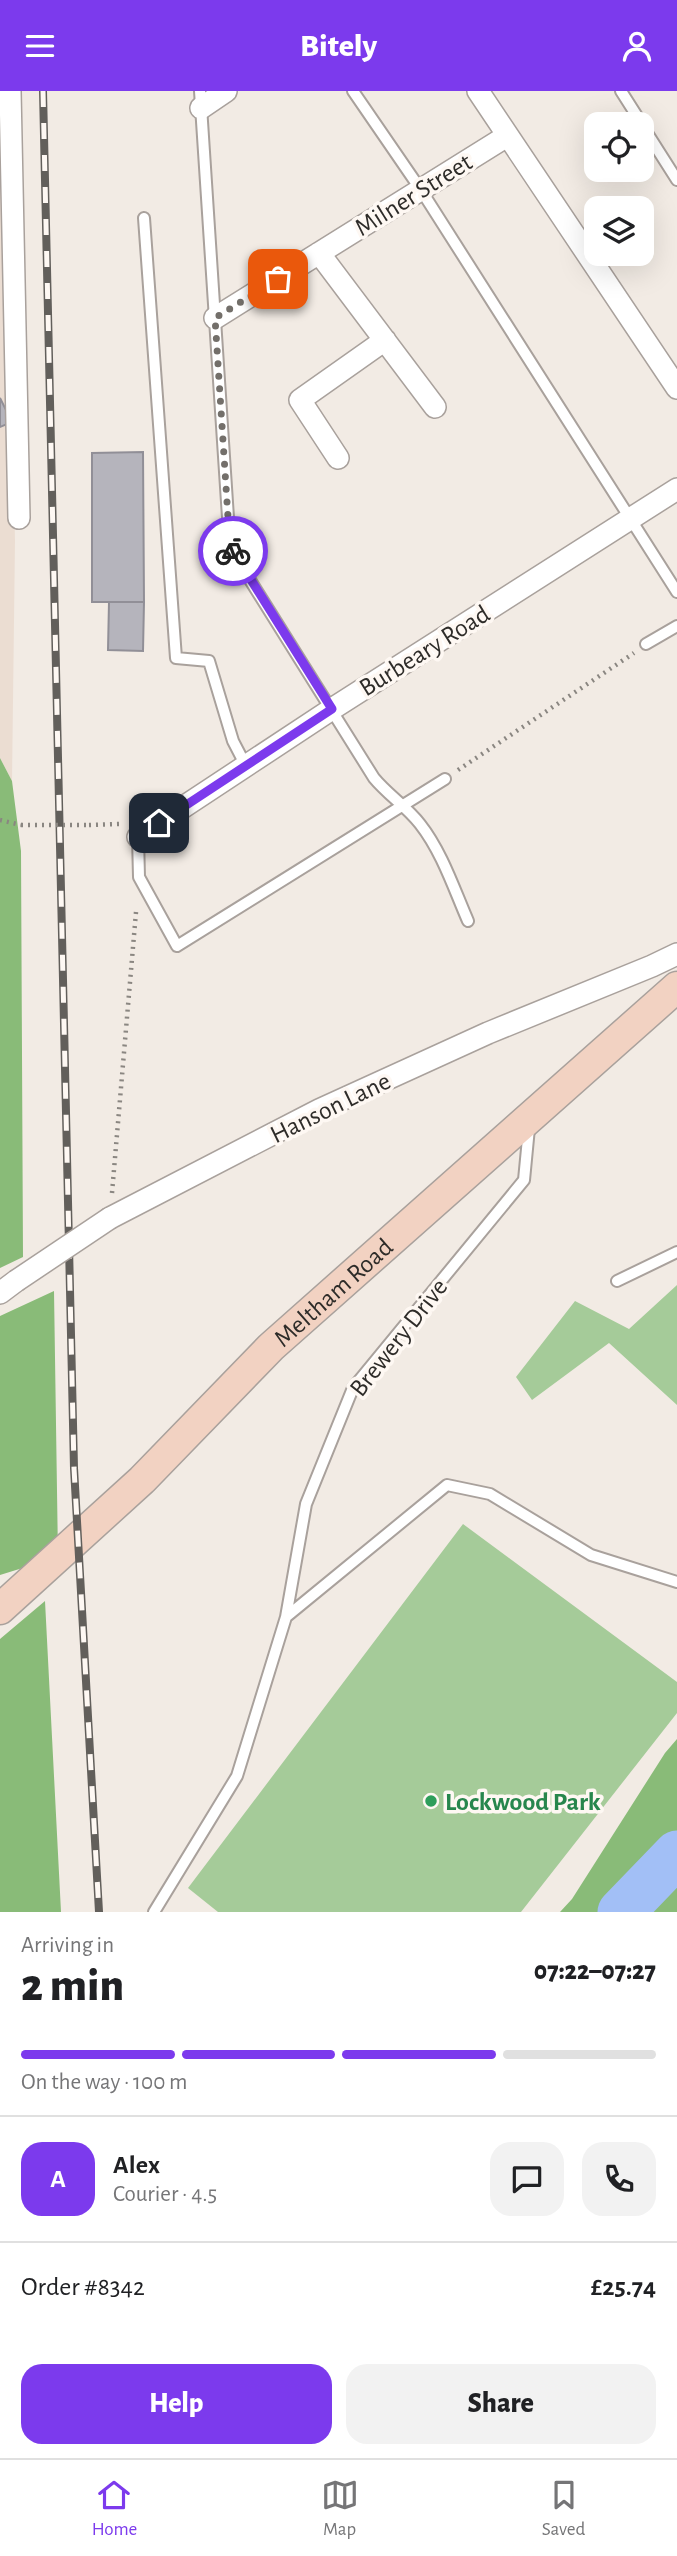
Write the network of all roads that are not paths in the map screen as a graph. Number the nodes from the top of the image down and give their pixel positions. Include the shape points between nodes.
1 (10, 91) edge
2 (226, 91) edge
3 (353, 91) edge
4 (478, 91) edge
5 (621, 91) edge
6 (201, 99) edge
7 (634, 112) edge
8 (507, 136) junction
9 (654, 144) edge
10 (677, 180) edge
11 (421, 190) junction
12 (144, 218) dead end
13 (319, 253) junction
14 (215, 318) junction
15 (385, 340) junction
16 (675, 379) edge
17 (435, 407) dead end
18 (338, 458) dead end
19 (677, 489) edge
20 (19, 518) dead end
21 (630, 520) junction
22 (677, 592) edge
23 (677, 626) edge
24 (646, 645) road end
25 (332, 709) junction
26 (246, 766) junction
27 (445, 779) road end
28 (400, 805) junction
29 (134, 830) joint
30 (468, 921) dead end
31 (677, 954) edge
32 (677, 987) edge
33 (530, 1118) junction
34 (677, 1252) edge
35 (617, 1281) dead end
36 (8, 1287) edge
37 (677, 1582) edge
38 (0, 1609) edge
39 (286, 1617) junction
40 (154, 1912) edge

1 - 20 street
2 - 6 street
3 - 11 lane
4 - 8 street
5 - 7 lane
6 - 14 lane
8 - 11 street, Milner Street
8 - 16 street
9 - 10 lane
11 - 13 street, Milner Street
11 - 21 lane
12 - 26 lane via 176,658 209,661 233,741
13 - 14 street, Milner Street
13 - 15 street
14 - 25 lane via 230,548
15 - 17 street
15 - 18 street via 300,400
19 - 21 street, Burbeary Road
21 - 22 lane
21 - 25 street, Burbeary Road
23 - 24 lane
25 - 26 street, Burbeary Road
25 - 28 lane via 374,778
26 - 29 street, Burbeary Road
27 - 28 lane
28 - 29 lane via 177,946 139,877
28 - 30 lane via 419,822 434,846
31 - 36 street, Hanson Lane, bridge via 488,1033 319,1111 110,1218
32 - 33 main road, Meltham Road
33 - 38 main road, Meltham Road via 271,1347 142,1480
33 - 39 lane, Brewery Drive via 524,1180 353,1388 306,1504
34 - 35 lane
37 - 39 lane via 590,1555 490,1494 447,1485
39 - 40 lane, Brewery Drive via 237,1776

